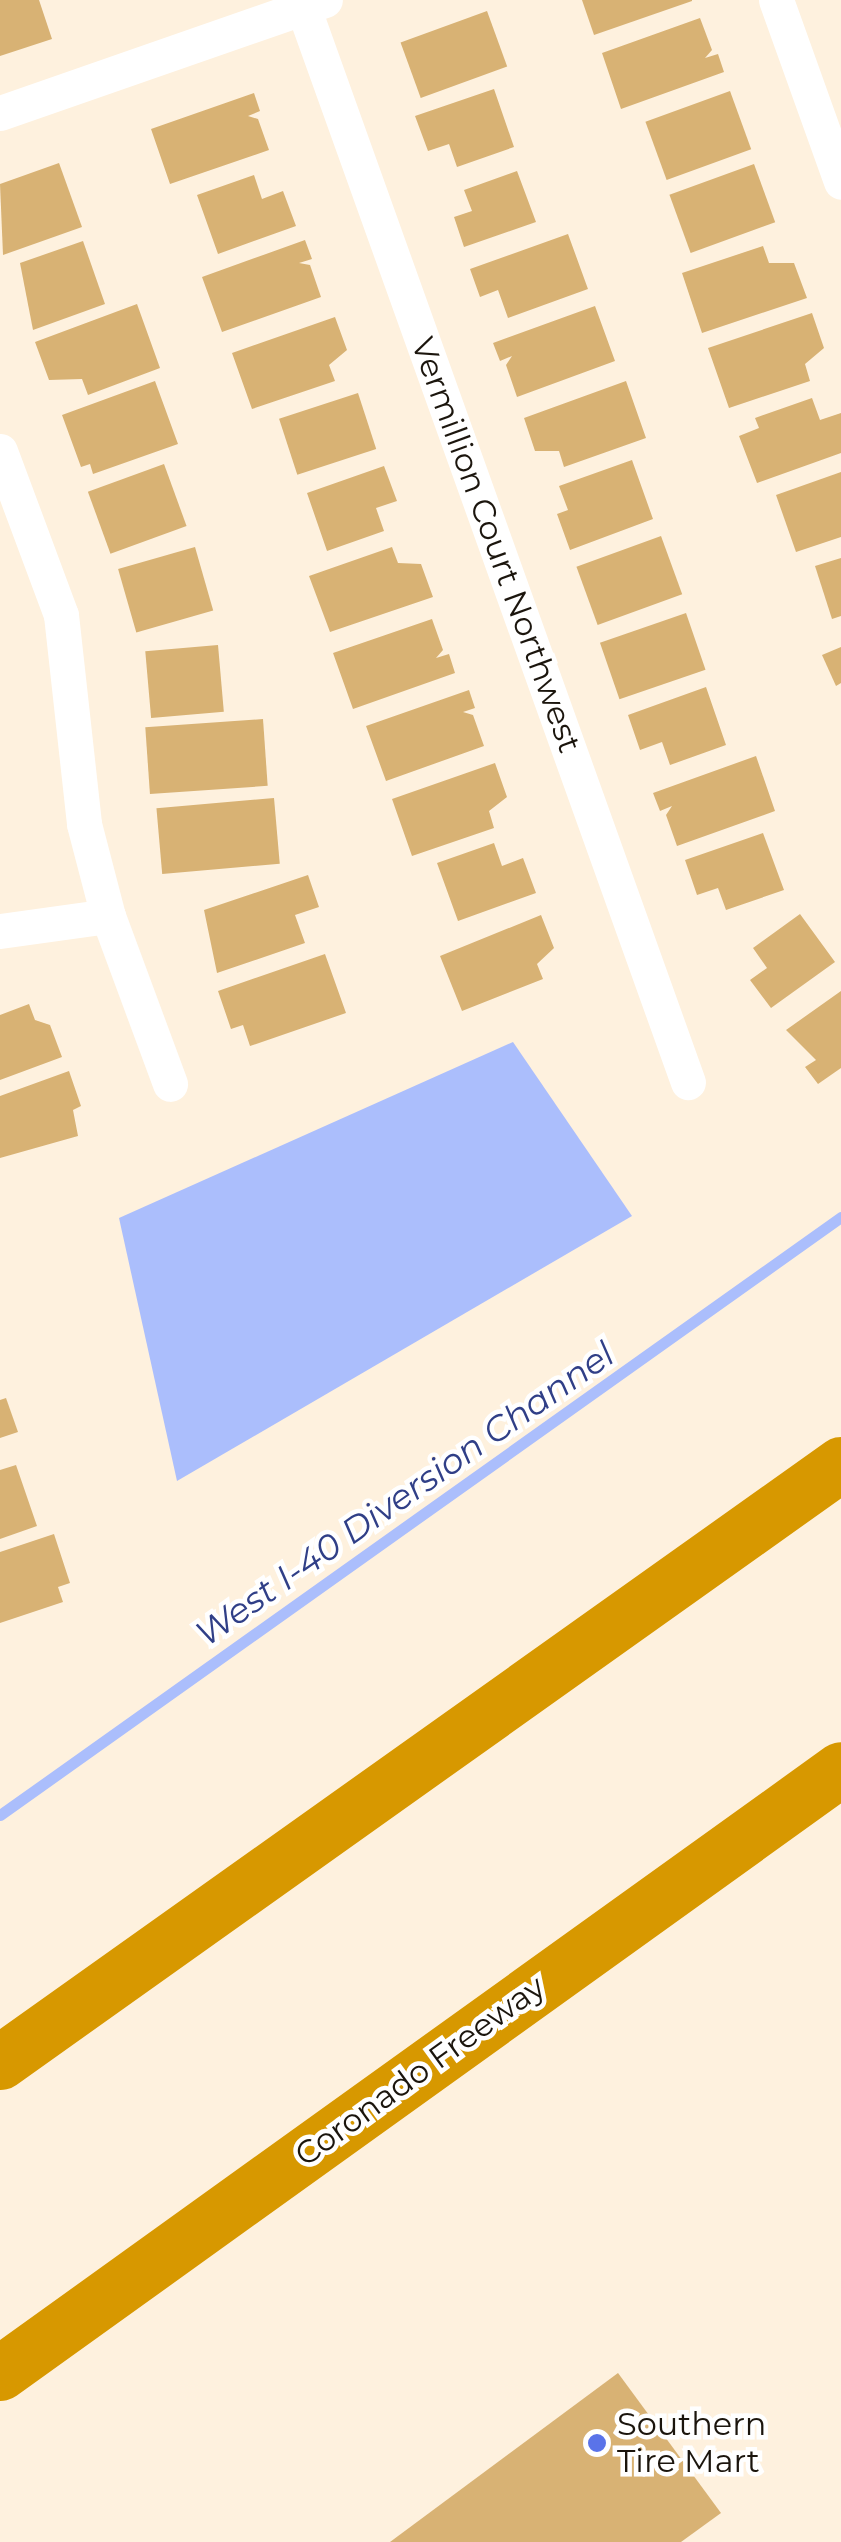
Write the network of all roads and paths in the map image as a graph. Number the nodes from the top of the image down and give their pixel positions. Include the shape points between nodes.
1 (776, 0) edge
2 (314, 4) edge
3 (0, 113) edge
4 (841, 182) edge
5 (0, 451) edge
6 (108, 916) junction
7 (0, 930) edge
8 (688, 1082) dead end
9 (170, 1084) dead end
10 (841, 1464) edge
11 (841, 1769) edge
12 (0, 2062) edge
13 (0, 2374) edge

1 - 4 street
2 - 3 street
2 - 8 street, Vermillion Court Northwest
5 - 6 street via 61,615 84,824
6 - 7 street
6 - 9 street
10 - 12 highway
11 - 13 highway, Coronado Freeway

